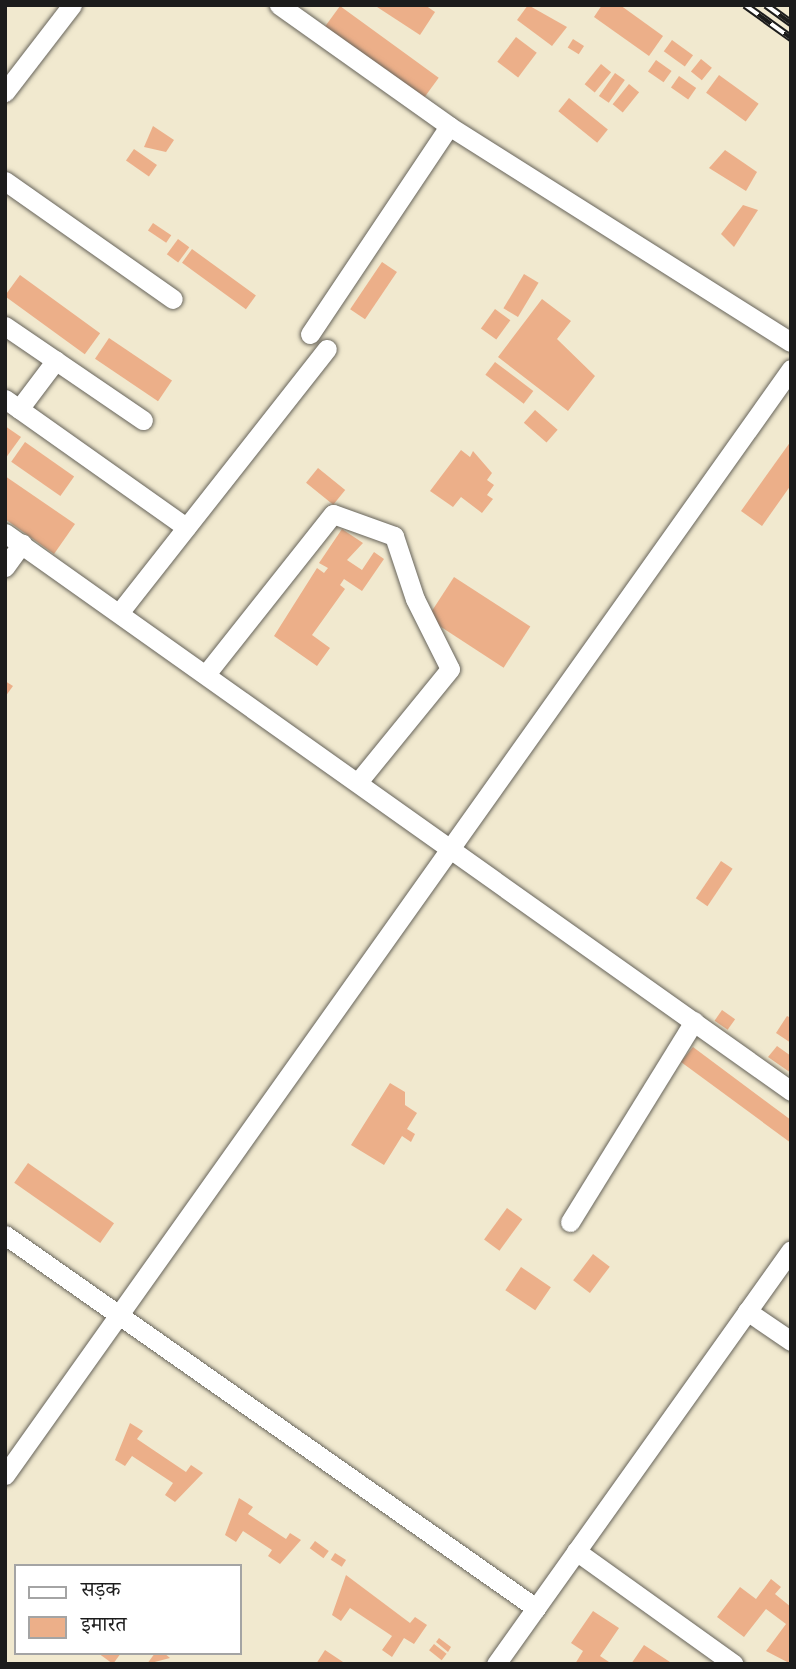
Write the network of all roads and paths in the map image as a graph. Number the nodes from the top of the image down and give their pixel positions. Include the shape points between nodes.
1 (72, 5) edge
2 (279, 5) edge
3 (5, 92) edge
4 (449, 126) junction
5 (5, 181) edge
6 (173, 299) dead end
7 (5, 326) edge
8 (310, 334) dead end
9 (791, 342) edge
10 (327, 349) dead end
11 (56, 360) junction
12 (791, 369) edge
13 (12, 404) edge
14 (143, 420) dead end
15 (186, 527) junction
16 (5, 533) edge
17 (22, 544) junction
18 (5, 567) edge
19 (119, 613) junction
20 (206, 674) junction
21 (358, 782) junction
22 (450, 846) junction
23 (694, 1021) junction
24 (791, 1091) edge
25 (570, 1222) dead end
26 (5, 1235) edge
27 (791, 1250) edge
28 (747, 1311) junction
29 (118, 1316) junction
30 (791, 1341) edge
31 (5, 1475) edge
32 (576, 1551) junction
33 (536, 1608) junction
34 (496, 1664) edge
35 (734, 1664) edge

1 - 3 street
2 - 4 street
4 - 8 street
4 - 9 street
5 - 6 street
7 - 11 street
10 - 15 street
11 - 13 street
11 - 14 street
12 - 22 street
13 - 15 street
15 - 19 street
16 - 17 street
17 - 18 street
17 - 19 street
19 - 20 street
20 - 21 street
20 - 21 street via 333,514 394,536 415,599 450,669
21 - 22 street
22 - 23 street
22 - 29 street
23 - 24 street
23 - 25 street
26 - 29 street
27 - 28 street
28 - 30 street
28 - 32 street
29 - 31 street
29 - 33 street
32 - 33 street
32 - 35 street
33 - 34 street

